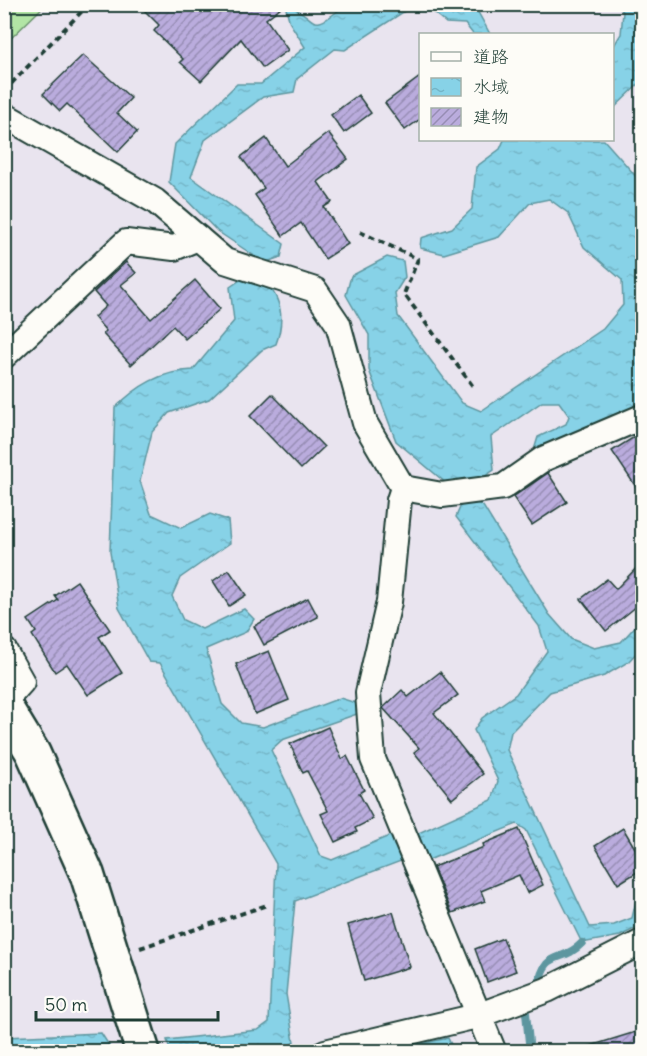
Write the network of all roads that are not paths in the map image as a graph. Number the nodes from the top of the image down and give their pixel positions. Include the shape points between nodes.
1 (4, 115) edge
2 (198, 238) junction
3 (4, 356) edge
4 (642, 417) edge
5 (403, 488) junction
6 (4, 650) edge
7 (4, 703) edge
8 (642, 942) edge
9 (477, 1016) junction
10 (143, 1052) edge
11 (326, 1052) edge
12 (494, 1052) edge

1 - 2 street via 155,201
2 - 3 street via 174,248 126,242
2 - 5 street via 225,261 315,290 338,324 365,423
4 - 5 street via 543,459 503,487 442,495
5 - 9 street via 389,602 368,693 373,759
6 - 7 street via 22,682
7 - 10 street via 33,753 87,874
8 - 9 street via 547,990
9 - 11 street
9 - 12 street

